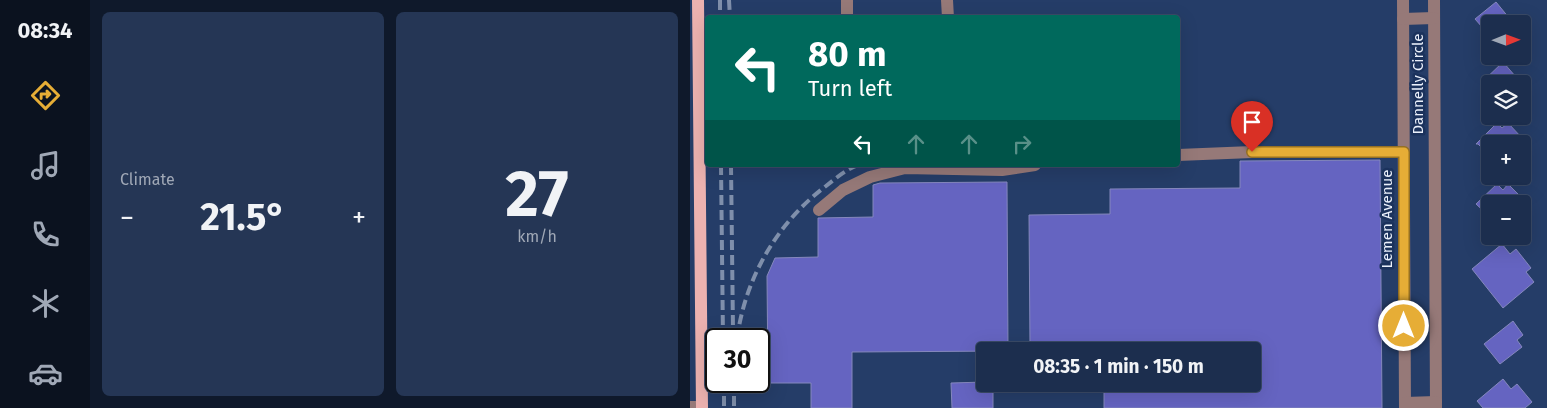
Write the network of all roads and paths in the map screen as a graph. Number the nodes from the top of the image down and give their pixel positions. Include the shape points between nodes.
1 (698, 0) edge
2 (847, 0) edge
3 (947, 0) edge
4 (1403, 0) edge
5 (1434, 0) edge
6 (847, 15) edge
7 (948, 15) edge
8 (1403, 18) junction
9 (1434, 18) junction
10 (703, 28) edge
11 (1404, 152) junction
12 (1180, 155) edge
13 (1022, 167) edge
14 (820, 210) dead end
15 (1436, 405) edge
16 (1405, 406) edge
17 (698, 408) edge

1 - 10 main road
2 - 6 street
3 - 7 street
4 - 8 street, Lemen Avenue
5 - 9 street, Dannelly Circle
8 - 9 street
8 - 11 street, Lemen Avenue
9 - 15 street, Dannelly Circle
10 - 17 main road
11 - 12 street
11 - 16 street, Lemen Avenue
13 - 14 street via 1002,170 904,168 870,177 843,190
15 - 16 street

